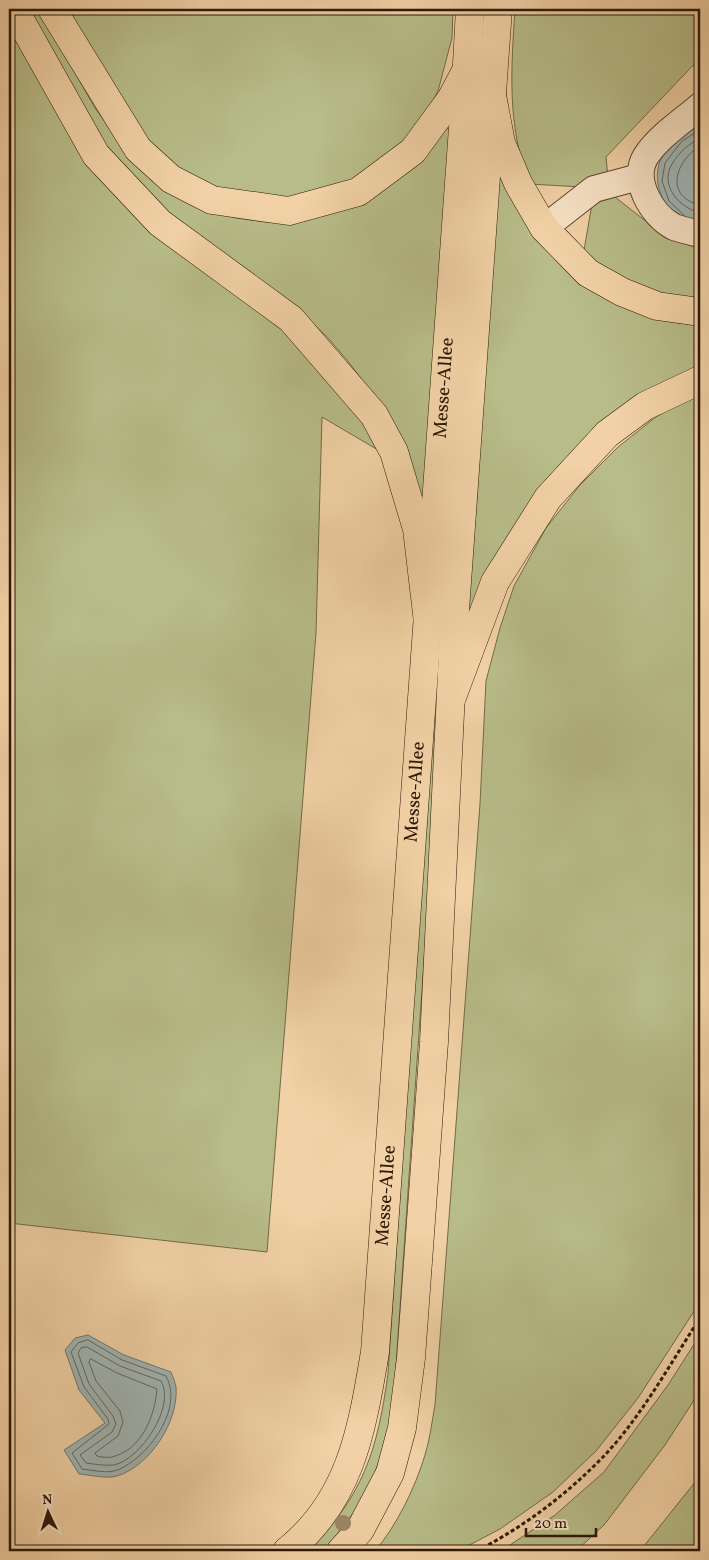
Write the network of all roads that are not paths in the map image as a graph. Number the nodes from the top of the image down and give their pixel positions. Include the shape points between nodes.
1 (14, 9) edge
2 (52, 9) edge
3 (470, 9) edge
4 (498, 9) edge
5 (467, 69) junction
6 (491, 90) junction
7 (700, 106) edge
8 (639, 177) junction
9 (544, 228) junction
10 (700, 234) edge
11 (700, 312) edge
12 (700, 380) edge
13 (428, 622) junction
14 (452, 697) junction
15 (287, 1551) edge
16 (341, 1551) edge

1 - 13 main road via 96,155 160,224 291,319 374,415 394,452 417,529
2 - 5 main road via 138,149 171,179 212,200 289,211 358,192 413,151 451,99
3 - 5 main road, Messe-Allee
4 - 6 main road, Messe-Allee
5 - 13 main road, Messe-Allee
6 - 9 main road via 501,143 518,183
6 - 14 main road, Messe-Allee via 455,610
7 - 8 lane via 646,156
8 - 9 lane via 594,189
8 - 10 lane via 643,191 656,212 674,226
9 - 11 main road via 588,273 622,292 657,306
12 - 14 main road via 645,406 607,434 548,498 495,582
13 - 15 main road, Messe-Allee via 375,1352 363,1422 348,1468 325,1512
14 - 16 main road, Messe-Allee via 434,1052 404,1419 390,1473 360,1530

